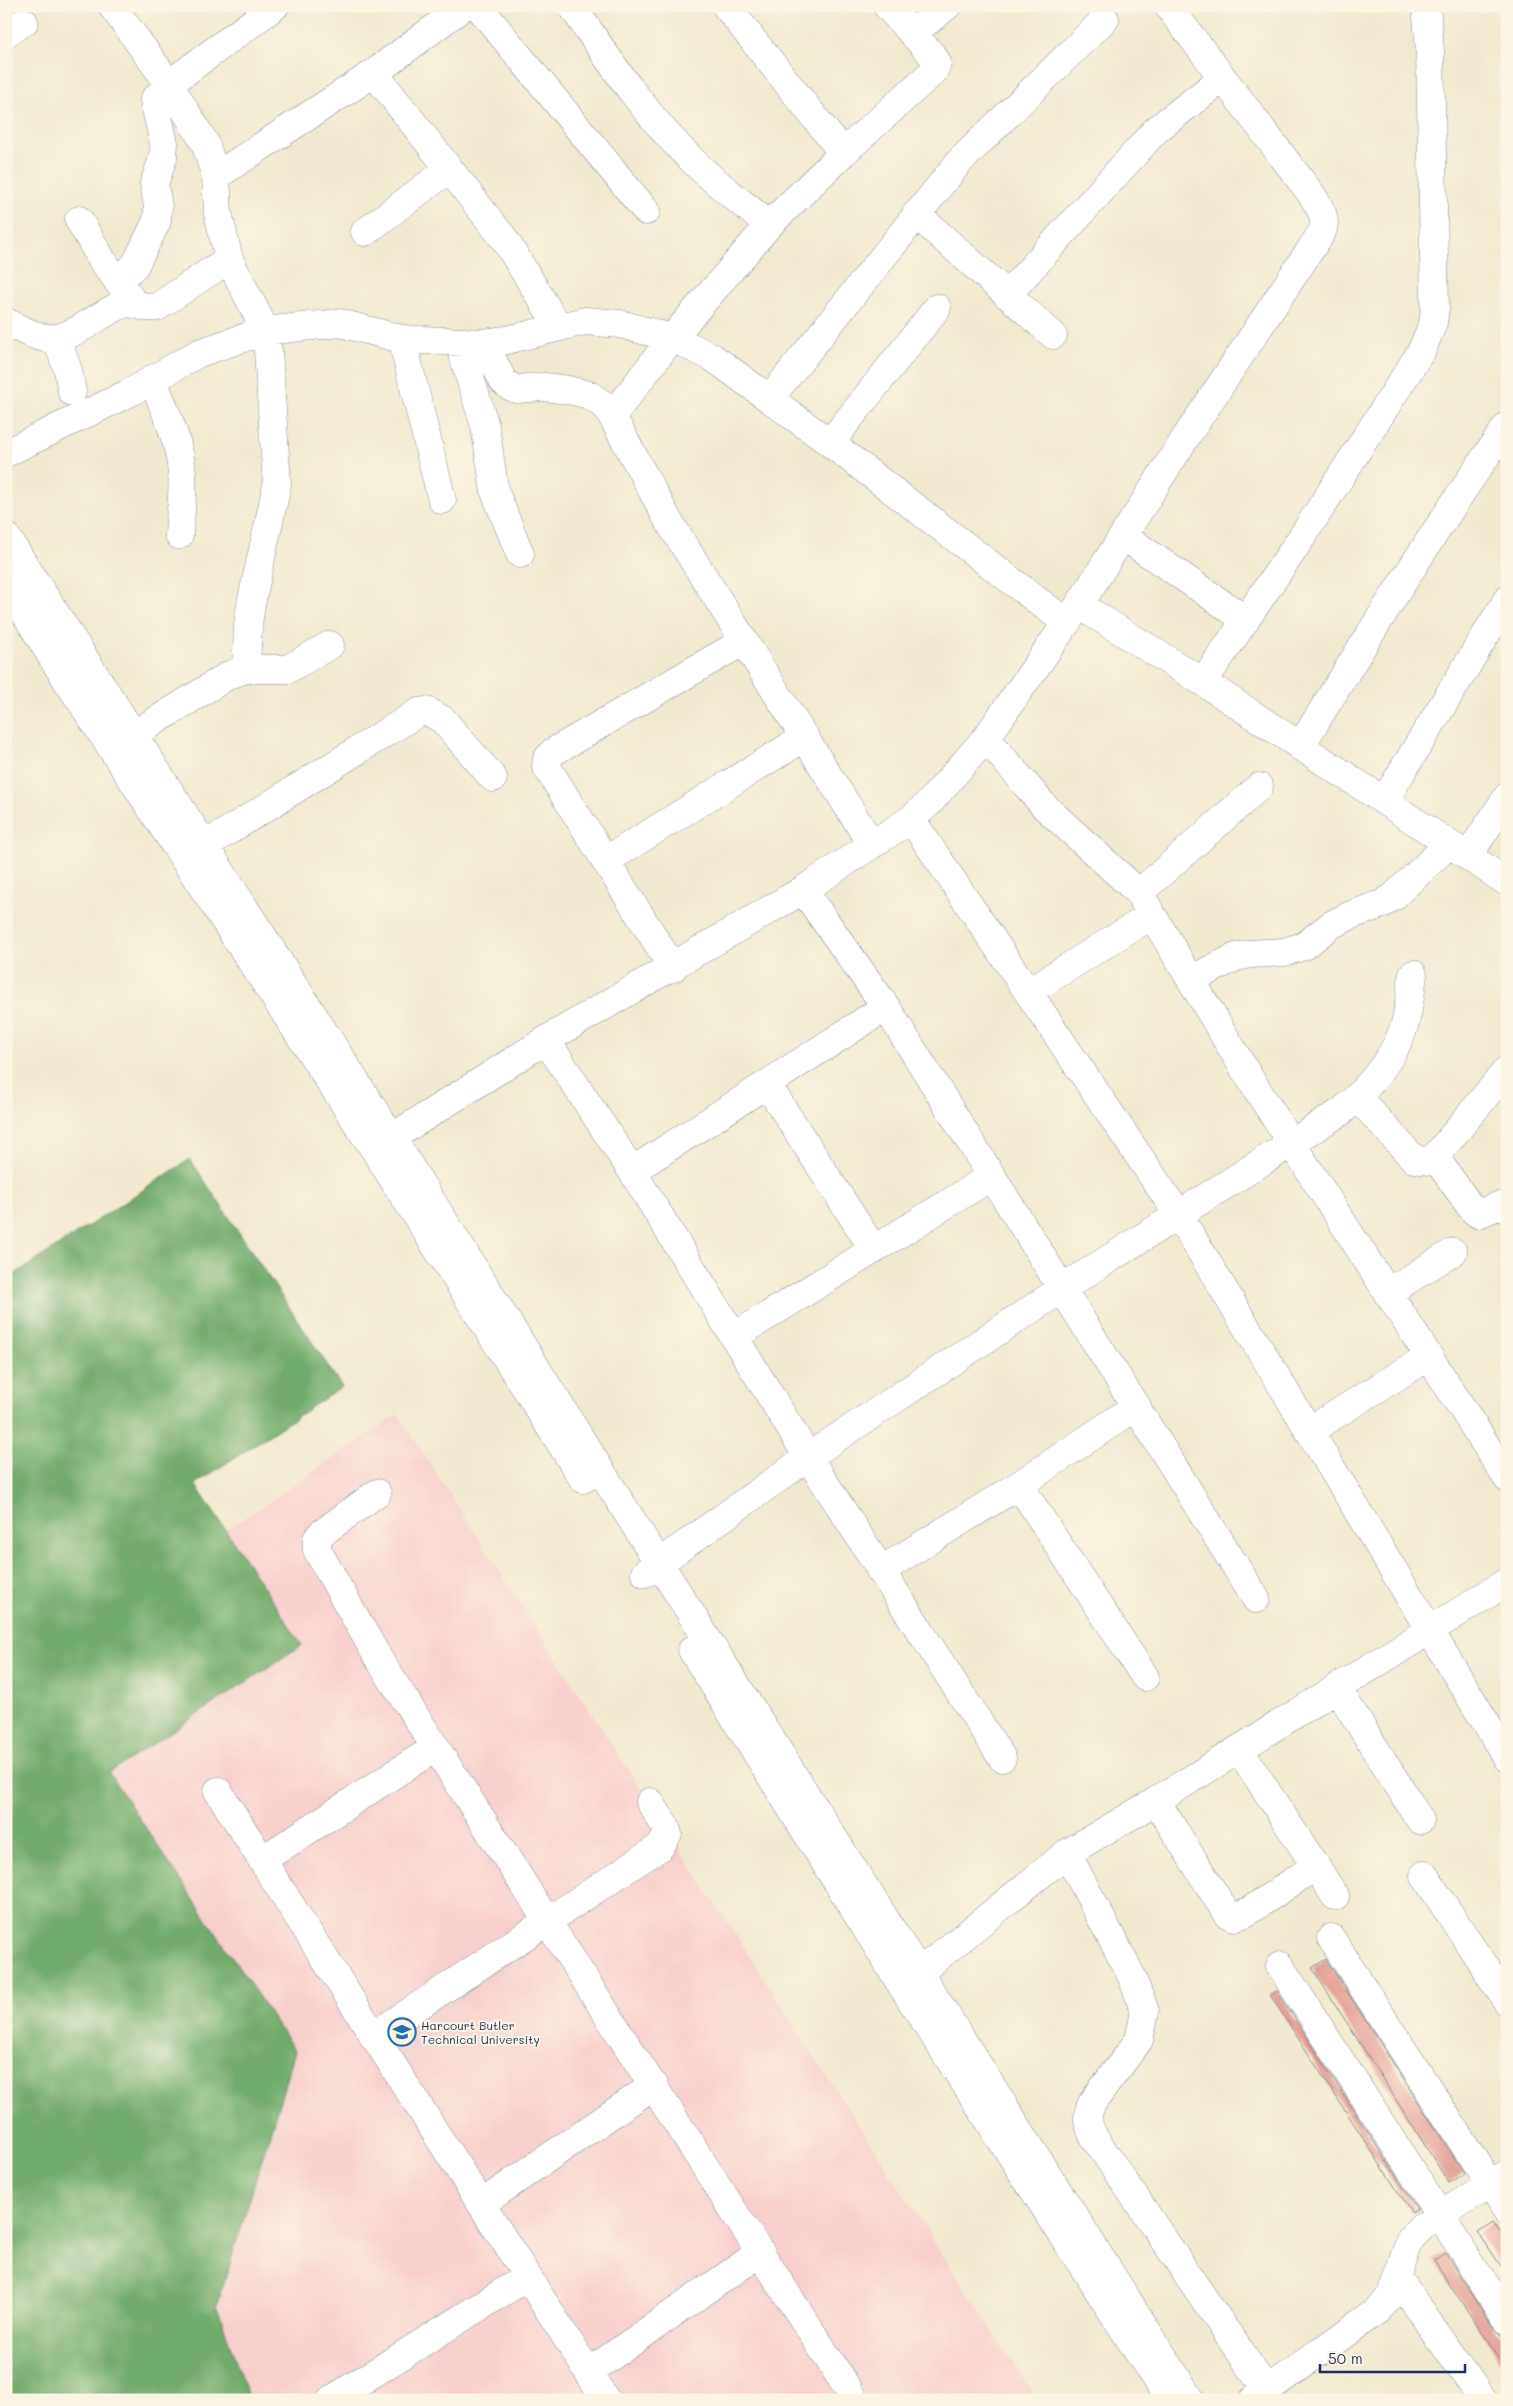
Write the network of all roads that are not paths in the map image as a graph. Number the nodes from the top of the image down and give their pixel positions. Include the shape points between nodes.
1 (112, 6) edge
2 (274, 6) edge
3 (464, 6) edge
4 (478, 6) edge
5 (572, 6) edge
6 (726, 6) edge
7 (887, 6) edge
8 (947, 6) edge
9 (1168, 6) edge
10 (1426, 6) edge
11 (1105, 19) dead end
12 (914, 32) junction
13 (374, 73) junction
14 (1223, 78) junction
15 (169, 84) junction
16 (843, 153) junction
17 (449, 169) junction
18 (216, 176) junction
19 (646, 211) dead end
20 (916, 214) junction
21 (79, 220) dead end
22 (769, 225) junction
23 (365, 232) dead end
24 (233, 267) junction
25 (118, 282) junction
26 (1007, 295) junction
27 (134, 304) junction
28 (937, 308) dead end
29 (551, 314) junction
30 (6, 322) edge
31 (264, 331) junction
32 (1054, 335) dead end
33 (56, 338) junction
34 (672, 338) junction
35 (402, 339) junction
36 (471, 342) junction
37 (134, 390) junction
38 (72, 392) dead end
39 (770, 398) junction
40 (613, 415) junction
41 (1507, 426) edge
42 (830, 443) junction
43 (6, 453) edge
44 (442, 500) dead end
45 (179, 535) dead end
46 (1123, 536) junction
47 (7, 539) edge
48 (520, 554) dead end
49 (6, 582) edge
50 (1507, 600) edge
51 (1073, 614) junction
52 (1246, 620) junction
53 (744, 641) junction
54 (330, 645) dead end
55 (246, 669) junction
56 (1204, 682) junction
57 (805, 737) junction
58 (986, 738) junction
59 (1300, 747) junction
60 (134, 751) junction
61 (493, 778) dead end
62 (1259, 787) dead end
63 (1507, 797) edge
64 (1384, 801) junction
65 (911, 819) junction
66 (872, 845) junction
67 (204, 846) junction
68 (1459, 850) junction
69 (605, 861) junction
70 (1507, 882) edge
71 (803, 890) junction
72 (1146, 904) junction
73 (673, 968) junction
74 (1413, 974) dead end
75 (1192, 979) junction
76 (1028, 992) junction
77 (886, 1007) junction
78 (309, 1030) junction
79 (546, 1040) junction
80 (1507, 1070) edge
81 (767, 1084) junction
82 (1357, 1097) junction
83 (1291, 1142) junction
84 (383, 1144) junction
85 (1436, 1156) junction
86 (632, 1171) junction
87 (992, 1176) junction
88 (1507, 1209) edge
89 (1178, 1214) junction
90 (874, 1250) junction
91 (1453, 1252) dead end
92 (1063, 1288) junction
93 (1387, 1293) junction
94 (735, 1336) junction
95 (1428, 1358) junction
96 (1137, 1406) junction
97 (1309, 1431) junction
98 (808, 1457) junction
99 (1507, 1478) edge
100 (1019, 1485) junction
101 (377, 1493) dead end
102 (651, 1568) junction
103 (880, 1570) junction
104 (1507, 1582) edge
105 (1256, 1599) dead end
106 (1429, 1631) junction
107 (1145, 1677) dead end
108 (1337, 1688) junction
109 (1503, 1741) edge
110 (436, 1747) junction
111 (1239, 1749) junction
112 (1002, 1758) dead end
113 (218, 1791) dead end
114 (1156, 1801) junction
115 (650, 1802) dead end
116 (1420, 1820) dead end
117 (1067, 1853) junction
118 (262, 1860) junction
119 (1316, 1866) junction
120 (1424, 1874) dead end
121 (1335, 1896) dead end
122 (548, 1920) junction
123 (1331, 1938) dead end
124 (1280, 1966) dead end
125 (911, 1979) junction
126 (1507, 2001) edge
127 (374, 2036) junction
128 (654, 2086) junction
129 (1498, 2179) edge
130 (481, 2204) junction
131 (1507, 2210) edge
132 (1439, 2216) junction
133 (760, 2252) junction
134 (527, 2277) junction
135 (1398, 2279) junction
136 (1507, 2320) edge
137 (589, 2372) junction
138 (1258, 2397) edge
139 (331, 2400) edge
140 (606, 2400) edge
141 (855, 2400) edge
142 (1169, 2400) edge
143 (1191, 2400) edge
144 (1482, 2400) edge

1 - 15 street
2 - 15 street
3 - 13 street
4 - 19 street
5 - 22 street via 623,80 665,132 696,165
6 - 16 street
7 - 12 street
8 - 12 street
9 - 14 street
10 - 52 street via 1430,51 1433,323 1417,358
11 - 20 street via 999,121
12 - 16 street via 934,57 934,71
13 - 17 street
13 - 18 street
14 - 26 street via 1156,130
14 - 46 street via 1312,195 1322,211 1325,224
15 - 18 street via 205,143
15 - 25 street via 154,100 164,142 163,158 154,184 157,221 135,265
16 - 22 street
17 - 23 street
17 - 29 street via 521,264
18 - 24 street via 219,220
20 - 26 street
20 - 39 street
21 - 25 street
22 - 34 street
24 - 27 street via 158,307 144,308
24 - 31 street
25 - 27 street
26 - 32 street
27 - 33 street via 122,305
28 - 42 street
29 - 34 street via 620,324
29 - 36 street via 507,340
30 - 33 street via 38,336
31 - 35 street via 340,323
31 - 37 street via 198,354
31 - 55 street via 277,484 250,611
33 - 38 street
34 - 39 street via 712,357
34 - 40 street
35 - 36 street
35 - 44 street
36 - 40 street via 509,386 516,389 557,388 589,395 600,400
36 - 48 street via 495,492
37 - 43 street
37 - 45 street via 172,428 183,476
39 - 42 street
40 - 53 street via 656,500
41 - 59 street via 1400,583
42 - 51 street
46 - 51 street
46 - 52 street
47 - 60 street
49 - 60 street via 56,662
50 - 64 street
51 - 56 street
51 - 58 street
52 - 56 street
53 - 57 street
53 - 69 street via 553,752 547,759 546,766
54 - 55 street via 288,669
55 - 60 street via 229,675
56 - 59 street
57 - 66 street
57 - 69 street
58 - 65 street
58 - 72 street via 1046,807
59 - 64 street
60 - 67 street
60 - 78 street
61 - 67 street via 443,720 427,711 419,712
62 - 72 street
63 - 68 street
64 - 68 street
65 - 66 street
65 - 76 street
66 - 71 street
67 - 78 street
68 - 70 street
68 - 75 street via 1382,904 1331,925 1304,946 1295,950 1236,957
69 - 73 street
71 - 73 street
71 - 77 street
72 - 75 street
72 - 76 street
73 - 79 street
74 - 82 street via 1408,1011 1398,1042
75 - 83 street
76 - 89 street
77 - 81 street
77 - 87 street
78 - 84 street
79 - 84 street
79 - 86 street
80 - 85 street
81 - 86 street
81 - 90 street
82 - 83 street via 1342,1111
82 - 85 street via 1414,1159 1428,1161
83 - 89 street
83 - 93 street
84 - 102 street
85 - 88 street via 1478,1214 1498,1206
86 - 94 street
87 - 90 street
87 - 92 street
89 - 92 street
89 - 97 street
90 - 94 street
91 - 93 street
92 - 96 street
92 - 98 street
93 - 95 street
94 - 98 street
95 - 97 street
95 - 99 street
96 - 100 street
96 - 105 street
97 - 106 street
98 - 102 street
98 - 103 street
100 - 103 street
100 - 107 street
101 - 110 street via 322,1533 317,1539 317,1550 380,1661
102 - 125 street
103 - 112 street
104 - 106 street
106 - 108 street
106 - 109 street
108 - 111 street
108 - 116 street
110 - 118 street
110 - 122 street
111 - 114 street
111 - 119 street
113 - 118 street
114 - 117 street
114 - 119 street via 1227,1914 1234,1917 1246,1913
115 - 122 street via 668,1834 660,1847
117 - 125 street
117 - 138 street via 1131,1975 1145,2012 1139,2040 1092,2103 1087,2113 1088,2125
118 - 127 street
119 - 121 street
120 - 126 street
122 - 127 street
122 - 128 street
123 - 129 street
124 - 132 street
125 - 142 street
125 - 143 street
127 - 130 street
128 - 130 street
128 - 133 street
129 - 131 street
129 - 132 street
130 - 134 street
132 - 135 street via 1410,2239
132 - 136 street
133 - 137 street
133 - 141 street
134 - 137 street
134 - 139 street
135 - 138 street via 1391,2296 1378,2310
135 - 144 street
137 - 140 street

